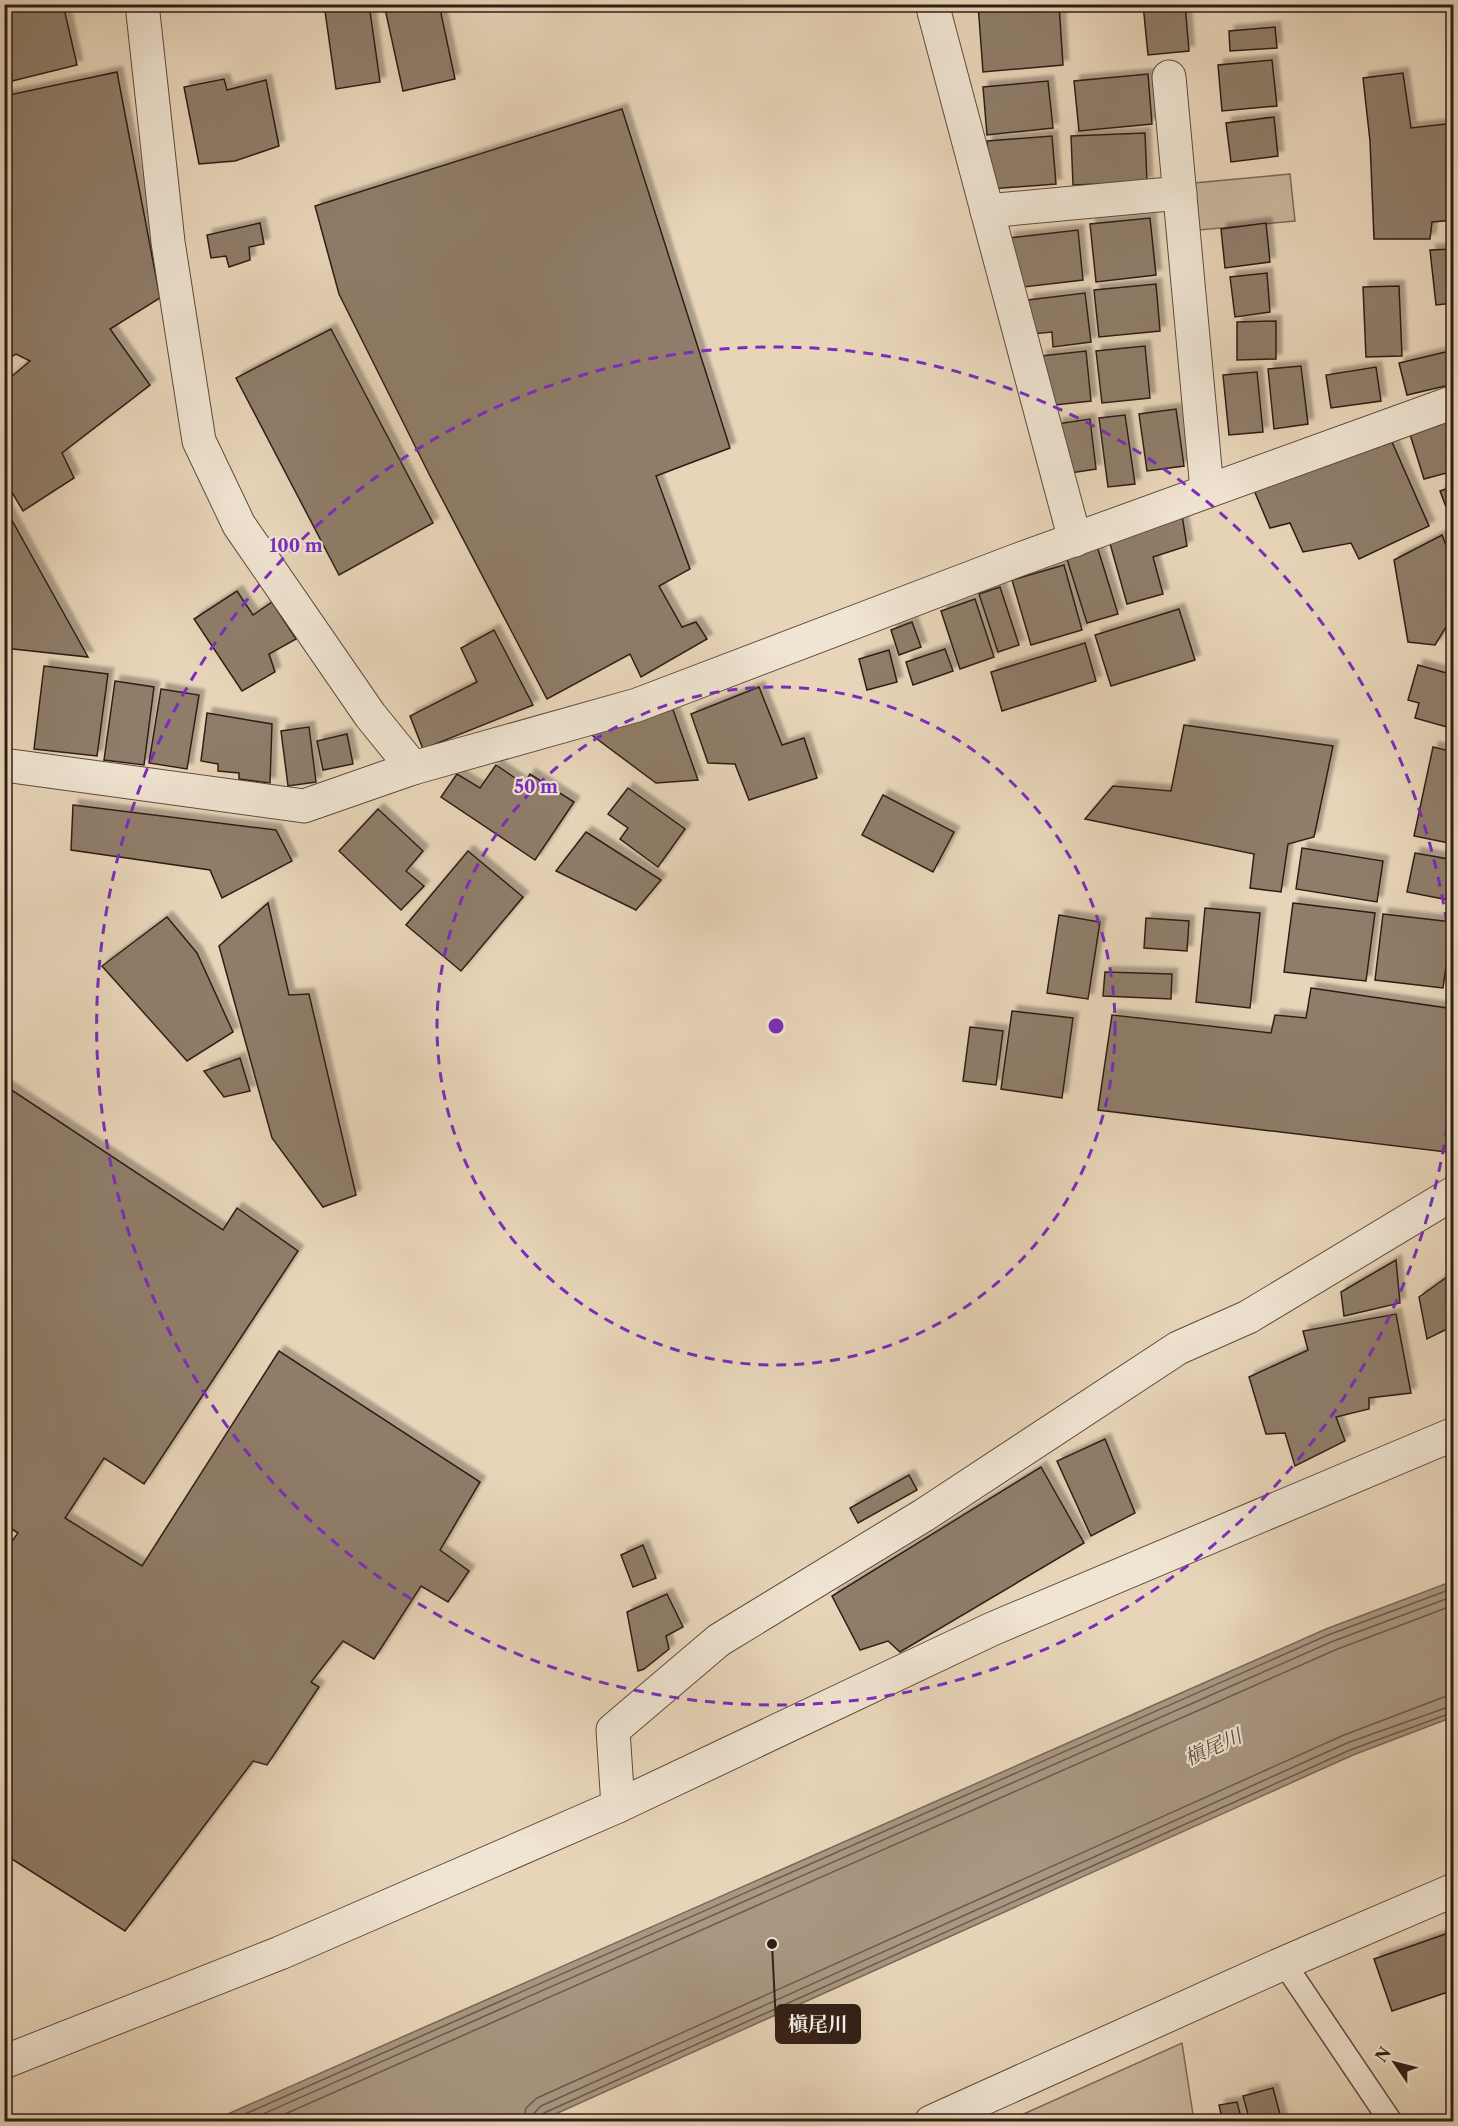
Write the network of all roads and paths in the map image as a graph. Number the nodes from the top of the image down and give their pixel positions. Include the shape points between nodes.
1 (142, 4) edge
2 (932, 4) edge
3 (1169, 77) dead end
4 (1180, 193) junction
5 (987, 211) junction
6 (1454, 402) edge
7 (1207, 490) junction
8 (1075, 540) junction
9 (4, 765) edge
10 (413, 768) junction
11 (1454, 1193) edge
12 (1454, 1434) edge
13 (618, 1806) junction
14 (1454, 1890) edge
15 (1284, 1963) junction
16 (4, 2062) edge
17 (931, 2121) edge
18 (1391, 2121) edge

1 - 10 street via 168,242 199,441 239,525 364,706
2 - 5 street
3 - 4 street
4 - 5 street
4 - 7 street
5 - 8 street
6 - 7 street
7 - 8 street
8 - 10 street via 637,705
9 - 10 street via 304,806
11 - 13 street via 1248,1317 1178,1348 924,1515 719,1640 613,1731
12 - 13 street via 992,1629
13 - 16 street via 280,1953
14 - 15 street
15 - 17 street
15 - 18 lane

